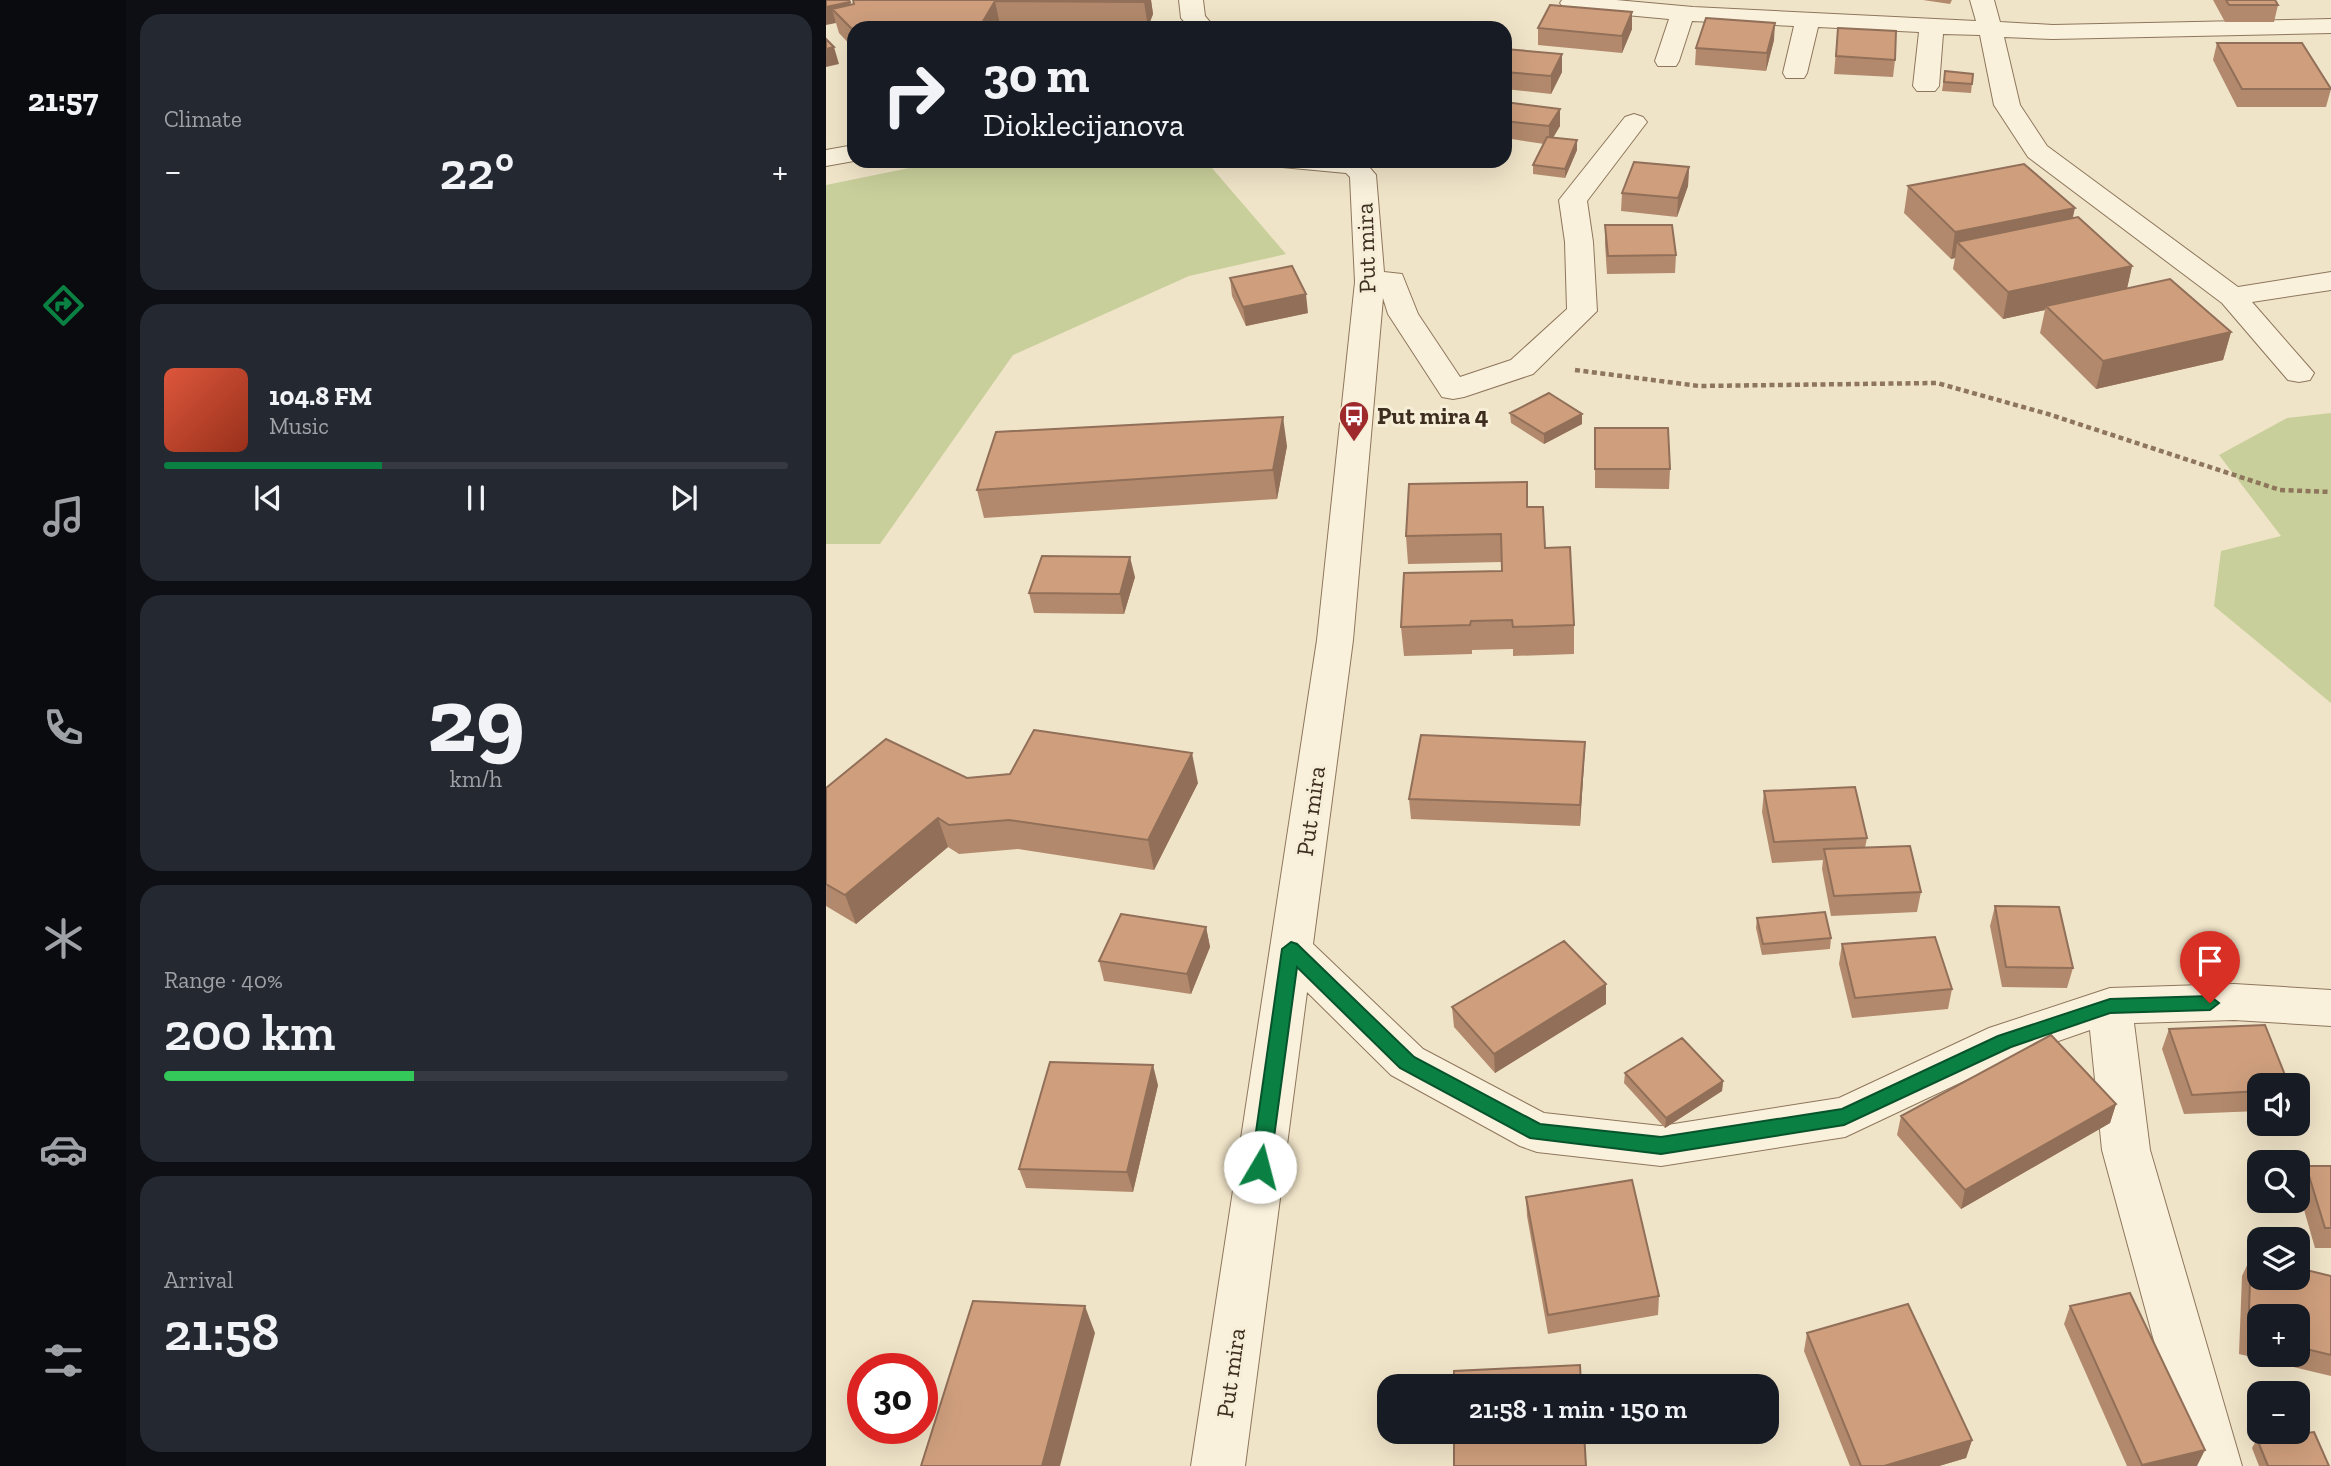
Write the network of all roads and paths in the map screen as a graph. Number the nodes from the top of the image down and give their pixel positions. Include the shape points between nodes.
1 (1191, 0) edge
2 (1982, 0) edge
3 (1572, 3) dead end
4 (1692, 9) edge
5 (1846, 10) edge
6 (1808, 19) junction
7 (1196, 21) edge
8 (1932, 26) junction
9 (2331, 26) edge
10 (1990, 29) junction
11 (1667, 61) dead end
12 (1795, 73) dead end
13 (1926, 86) dead end
14 (1634, 122) dead end
15 (847, 154) edge
16 (826, 158) edge
17 (1355, 168) edge
18 (2331, 281) edge
19 (1370, 282) junction
20 (2232, 297) junction
21 (1522, 367) junction
22 (2299, 373) dead end
23 (2331, 492) edge
24 (1291, 949) junction
25 (2110, 1006) junction
26 (2331, 1008) edge
27 (1218, 1466) edge
28 (2216, 1466) edge

1 - 7 street
2 - 10 street
3 - 4 street
4 - 6 street
4 - 11 street
5 - 6 street
5 - 8 street
6 - 12 street
8 - 10 street
8 - 13 street
9 - 10 street via 2053,32
10 - 20 street via 2007,105 2038,152
14 - 21 street via 1573,200 1582,311
15 - 16 street
17 - 19 street, Put mira via 1363,175
18 - 20 street
19 - 21 street via 1392,280 1403,314 1453,390
19 - 24 street, Put mira via 1335,640
20 - 22 street
21 - 23 path via 1590,370 1699,386 1937,383 2280,490
24 - 25 street via 1407,1062 1537,1132 1661,1146 1844,1117 2005,1041
24 - 27 street, Put mira
25 - 26 street via 2234,1002
25 - 28 street via 2126,1150

